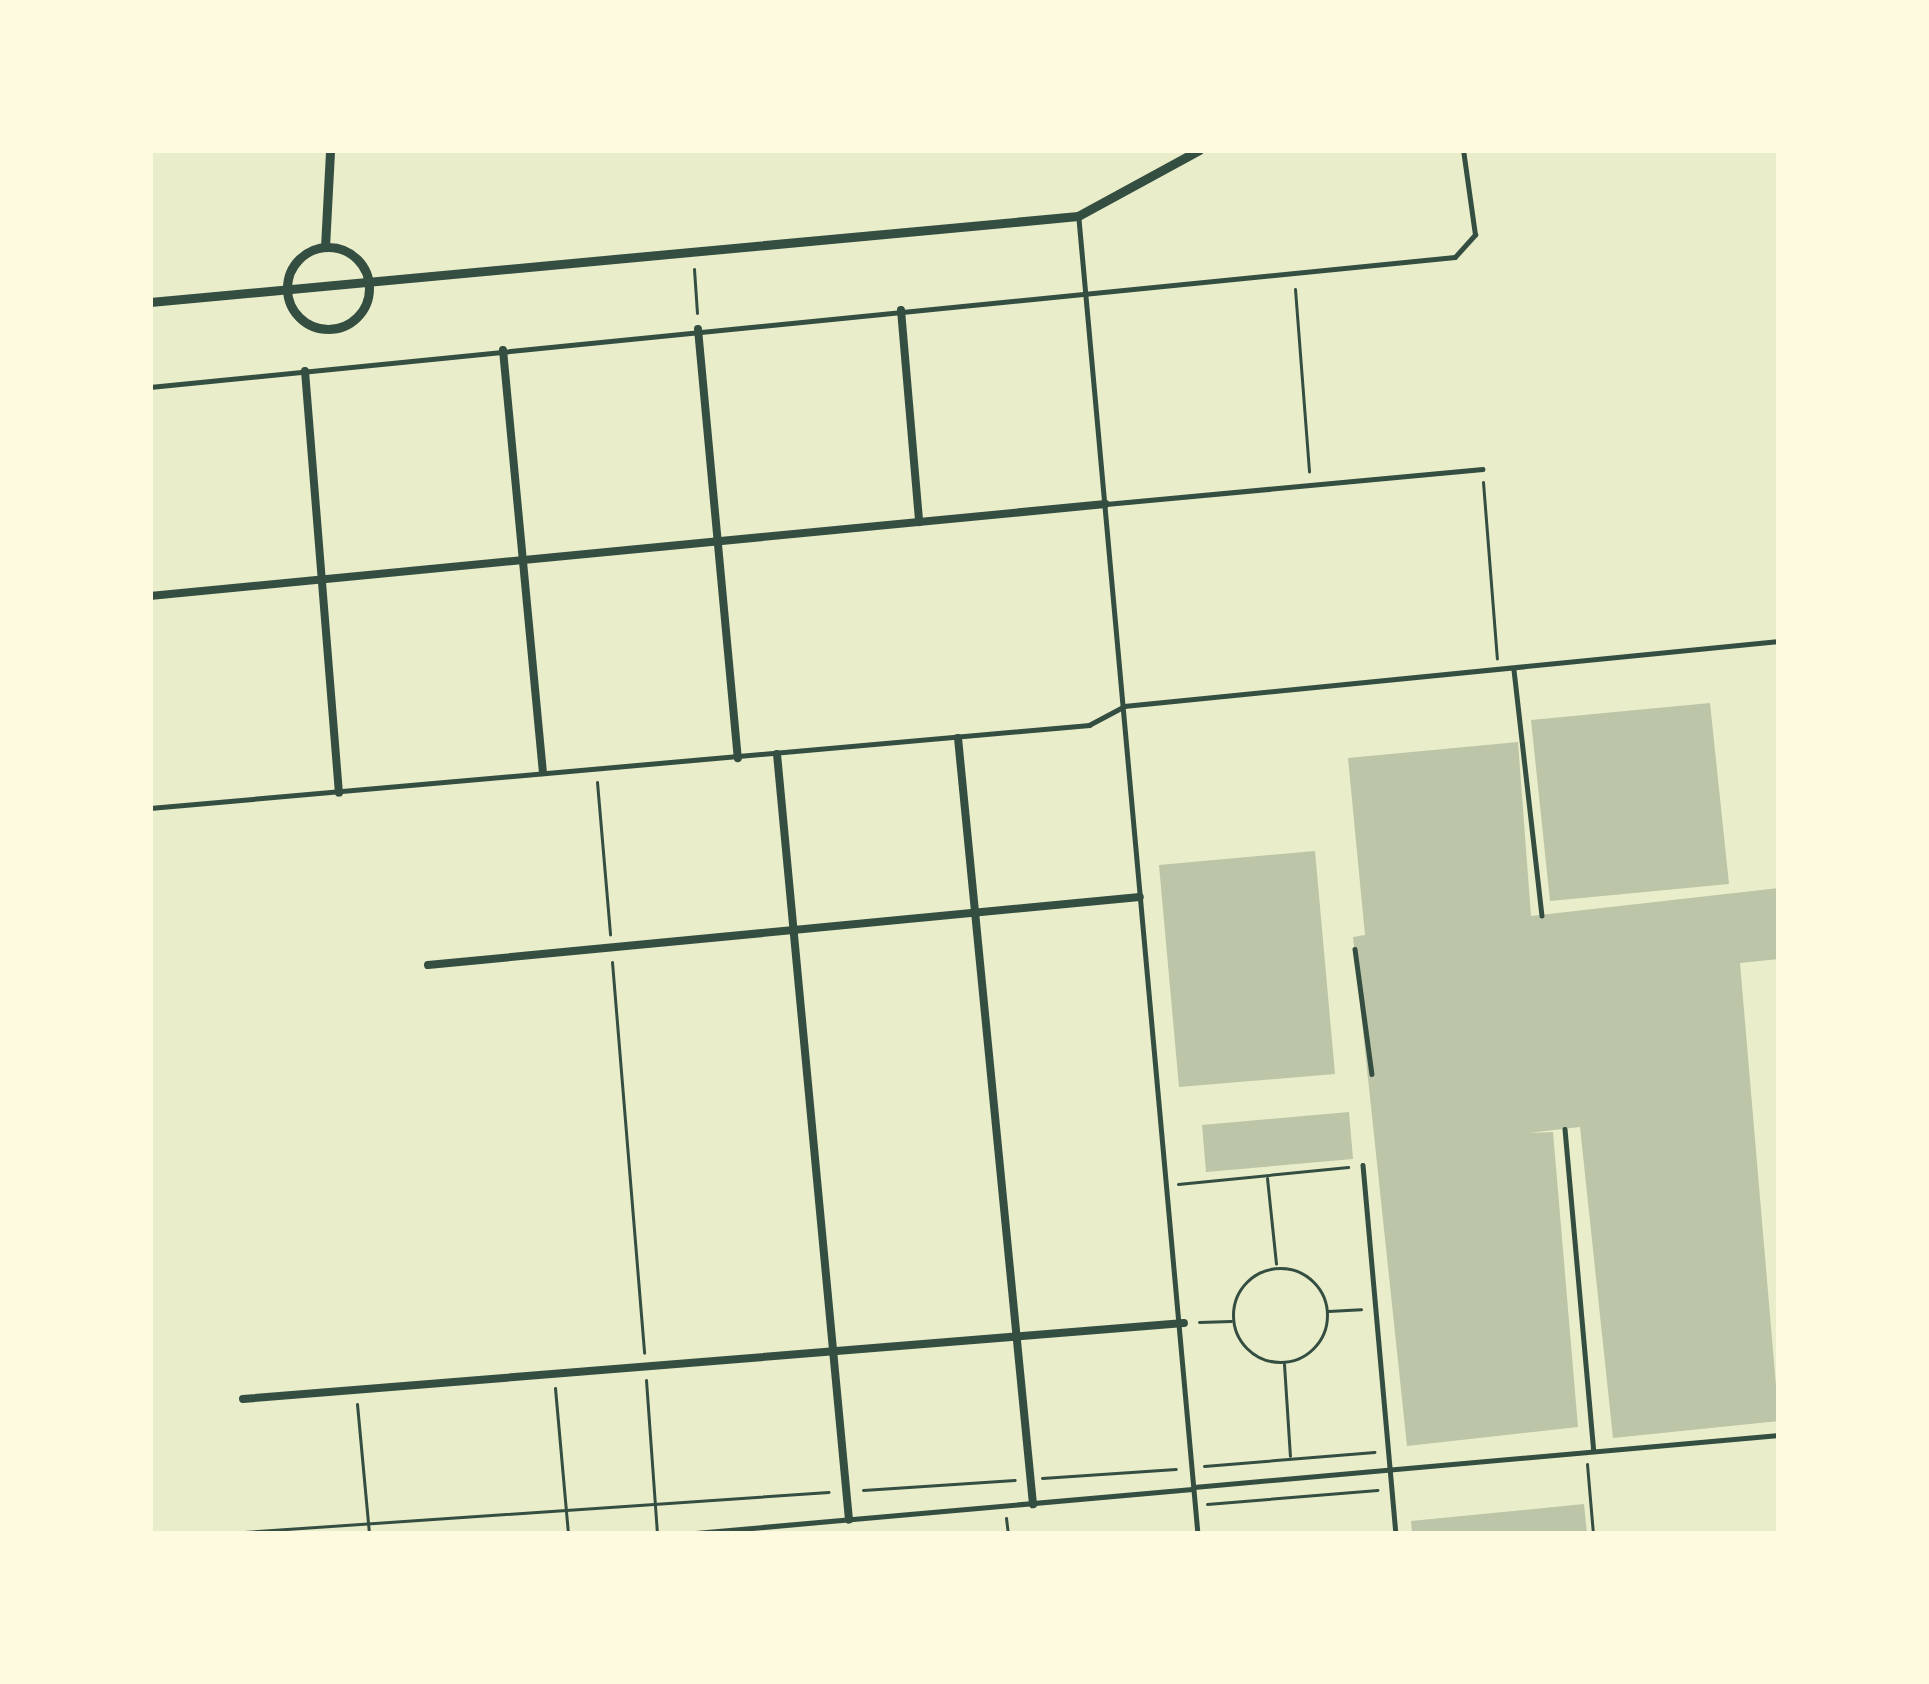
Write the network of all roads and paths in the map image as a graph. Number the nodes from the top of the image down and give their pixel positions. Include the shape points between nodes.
1 (330, 150) edge
2 (1463, 150) edge
3 (1194, 151) edge
4 (1078, 216) junction
5 (325, 247) junction
6 (693, 255) junction
7 (1294, 269) junction
8 (369, 284) junction
9 (1085, 288) junction
10 (286, 291) junction
11 (150, 302) edge
12 (902, 310) junction
13 (698, 329) junction
14 (503, 350) junction
15 (304, 371) junction
16 (150, 386) edge
17 (1482, 469) joint
18 (1308, 487) junction
19 (1106, 503) junction
20 (919, 522) junction
21 (718, 541) junction
22 (523, 560) junction
23 (322, 580) junction
24 (150, 596) edge
25 (1779, 640) edge
26 (1514, 669) junction
27 (1498, 670) junction
28 (1124, 706) junction
29 (958, 738) junction
30 (777, 754) junction
31 (738, 758) junction
32 (596, 768) junction
33 (543, 772) junction
34 (339, 793) junction
35 (150, 808) edge
36 (1140, 897) junction
37 (975, 913) junction
38 (1542, 915) dead end
39 (794, 930) junction
40 (611, 948) junction
41 (1354, 949) dead end
42 (428, 965) dead end
43 (1372, 1074) dead end
44 (1565, 1129) dead end
45 (1363, 1165) joint
46 (1266, 1176) junction
47 (1164, 1186) junction
48 (1276, 1268) junction
49 (1375, 1309) junction
50 (1328, 1311) junction
51 (1233, 1321) junction
52 (1184, 1323) junction
53 (1017, 1336) junction
54 (833, 1352) junction
55 (1284, 1362) junction
56 (645, 1367) junction
57 (554, 1374) junction
58 (355, 1390) junction
59 (243, 1399) dead end
60 (1779, 1435) edge
61 (1388, 1451) junction
62 (1594, 1451) junction
63 (1586, 1456) junction
64 (1291, 1459) junction
65 (1191, 1468) junction
66 (1390, 1471) junction
67 (1031, 1478) junction
68 (1194, 1488) junction
69 (1391, 1489) junction
70 (846, 1491) junction
71 (655, 1504) junction
72 (1033, 1504) junction
73 (1196, 1505) junction
74 (1005, 1506) junction
75 (566, 1510) junction
76 (849, 1520) junction
77 (368, 1523) junction
78 (214, 1534) edge
79 (369, 1534) edge
80 (568, 1534) edge
81 (657, 1534) edge
82 (684, 1534) edge
83 (1007, 1534) edge
84 (1198, 1534) edge
85 (1396, 1534) edge
86 (1593, 1534) edge

1 - 5 street
2 - 7 lane via 1475,235 1462,254
3 - 4 street
4 - 6 street
4 - 9 lane
5 - 8 street via 355,257
5 - 10 street via 292,266
6 - 8 street
6 - 13 path
7 - 9 lane
7 - 18 path
8 - 10 street
8 - 10 street via 363,310 332,329 306,323
9 - 12 lane
9 - 19 lane
10 - 11 street
12 - 13 lane
12 - 20 street
13 - 14 lane
13 - 21 street
14 - 15 lane
14 - 22 street
15 - 16 lane
15 - 23 street
17 - 18 lane
17 - 27 path
18 - 19 lane
19 - 20 street
19 - 28 lane
20 - 21 street
21 - 22 street
21 - 31 street
22 - 23 street
22 - 33 street
23 - 24 street
23 - 34 street
25 - 26 lane
26 - 27 lane
26 - 38 lane
27 - 28 lane
28 - 29 lane via 1089,725
28 - 36 lane
29 - 30 lane
29 - 37 street
30 - 31 lane
30 - 39 street
31 - 32 lane
32 - 33 lane
32 - 40 path
33 - 34 lane
34 - 35 lane
36 - 37 street
36 - 47 lane
37 - 39 street
37 - 53 street
39 - 40 street
39 - 54 street
40 - 42 street
40 - 56 path
41 - 43 lane
44 - 62 lane
45 - 46 path
45 - 49 lane
46 - 47 path
46 - 48 path
47 - 52 lane
48 - 50 path via 1306,1275
48 - 51 path via 1238,1292
49 - 50 path
49 - 61 lane
50 - 55 path via 1318,1344
51 - 52 path
51 - 55 path via 1252,1354
52 - 53 street
52 - 65 lane
53 - 54 street
53 - 67 street
54 - 56 street
54 - 70 street
55 - 64 path
56 - 57 street
56 - 71 path
57 - 58 street
57 - 75 path
58 - 59 street
58 - 77 path
60 - 62 lane
61 - 64 path
61 - 66 lane
62 - 63 lane
63 - 66 lane
63 - 86 path
64 - 65 path
65 - 67 path
65 - 68 lane
66 - 68 lane
66 - 69 lane
67 - 70 path
67 - 72 street
68 - 72 lane
68 - 73 lane
69 - 73 path
69 - 85 lane
70 - 71 path
70 - 76 street
71 - 75 path
71 - 81 path
72 - 74 lane
73 - 84 lane
74 - 76 lane
74 - 83 path
75 - 77 path
75 - 80 path
76 - 82 lane
77 - 78 path
77 - 79 path

